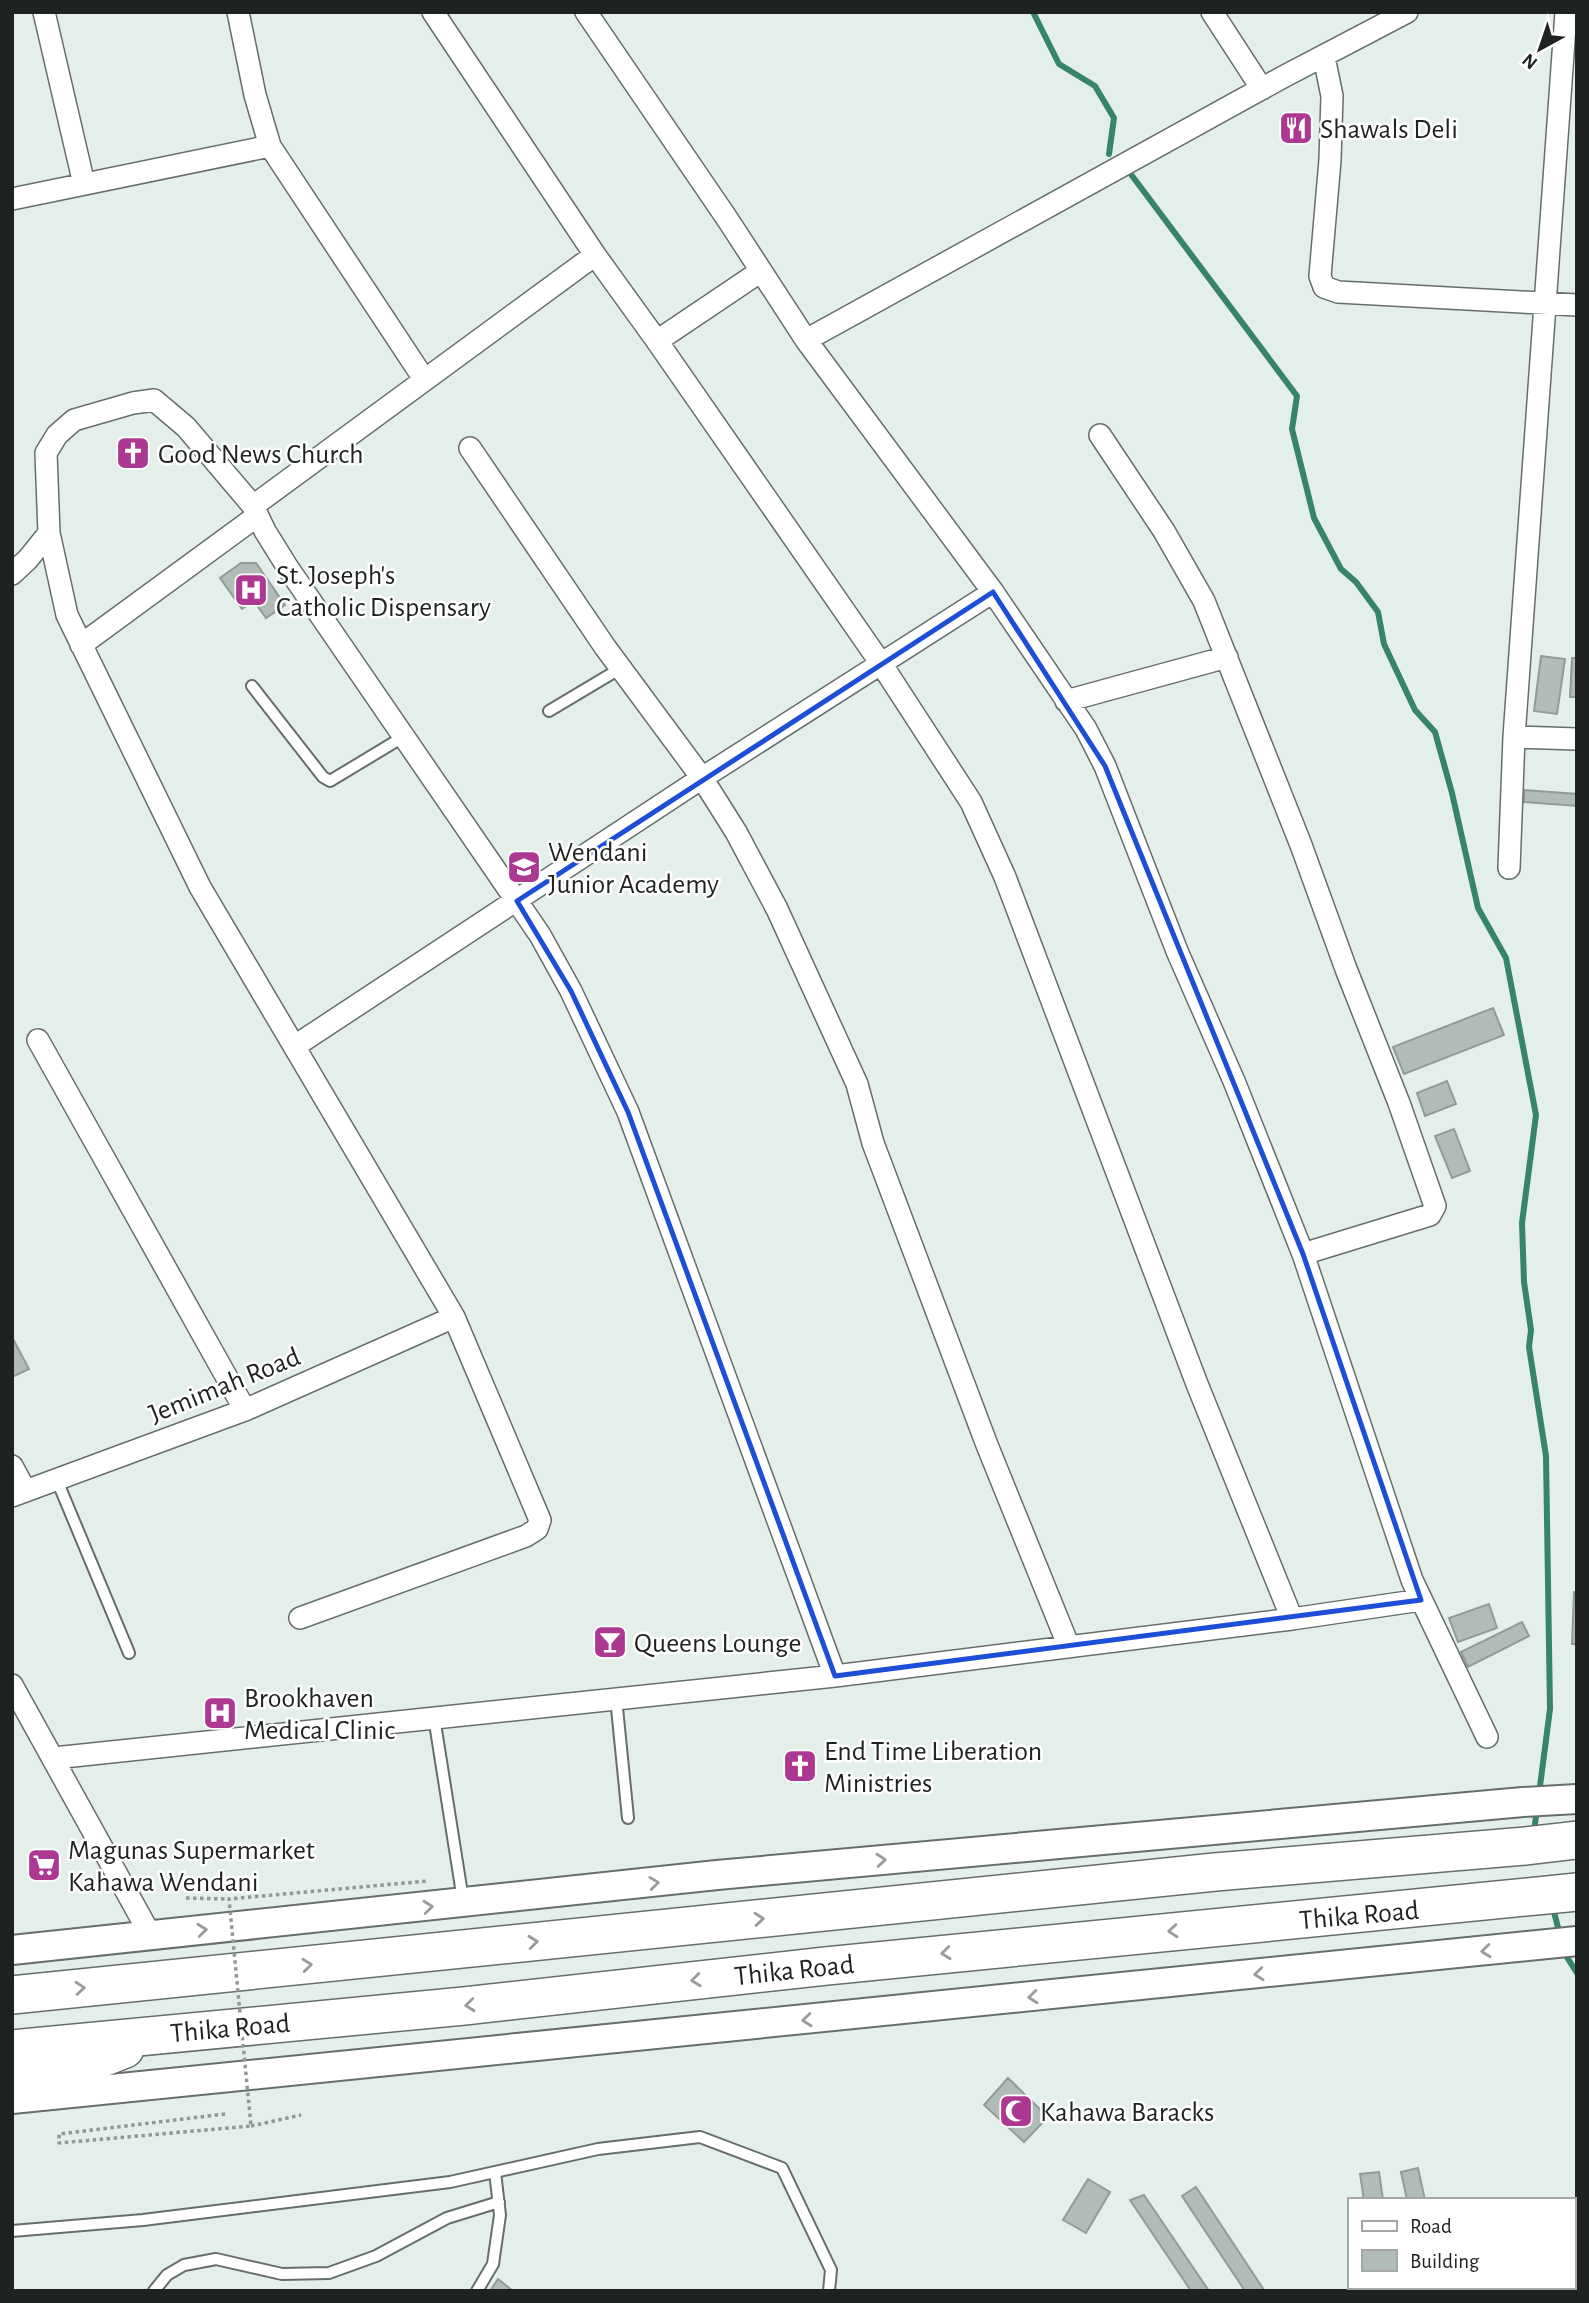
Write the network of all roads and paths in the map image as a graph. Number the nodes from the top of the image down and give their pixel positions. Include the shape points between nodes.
1 (44, 12) edge
2 (238, 12) edge
3 (433, 12) edge
4 (586, 12) edge
5 (1212, 12) edge
6 (1407, 12) edge
7 (1566, 12) edge
8 (1324, 57) junction
9 (1262, 89) junction
10 (270, 146) junction
11 (84, 184) junction
12 (12, 199) edge
13 (595, 255) junction
14 (761, 271) junction
15 (1544, 301) junction
16 (1577, 305) edge
17 (657, 341) junction
18 (806, 341) junction
19 (424, 379) junction
20 (1100, 435) dead end
21 (470, 448) dead end
22 (255, 511) junction
23 (49, 533) junction
24 (12, 574) edge
25 (993, 592) junction
26 (81, 645) junction
27 (1227, 657) junction
28 (882, 665) junction
29 (621, 668) junction
30 (252, 686) dead end
31 (1066, 701) junction
32 (549, 711) dead end
33 (403, 737) junction
34 (1514, 737) junction
35 (1577, 739) edge
36 (702, 778) junction
37 (1509, 869) dead end
38 (517, 901) junction
39 (38, 1040) dead end
40 (295, 1046) junction
41 (1303, 1255) junction
42 (454, 1317) junction
43 (245, 1410) junction
44 (12, 1466) edge
45 (56, 1478) junction
46 (19, 1493) edge
47 (1421, 1600) junction
48 (300, 1618) dead end
49 (1293, 1619) junction
50 (1069, 1647) junction
51 (129, 1653) dead end
52 (835, 1676) junction
53 (12, 1685) edge
54 (616, 1698) junction
55 (434, 1717) junction
56 (1487, 1737) dead end
57 (54, 1758) junction
58 (1577, 1799) edge
59 (628, 1818) dead end
60 (1577, 1840) edge
61 (427, 1881) dead end
62 (1577, 1892) edge
63 (186, 1898) dead end
64 (229, 1899) junction
65 (463, 1903) junction
66 (151, 1936) junction
67 (1565, 1943) edge
68 (12, 1950) edge
69 (12, 1995) edge
70 (165, 2033) junction
71 (12, 2049) edge
72 (12, 2081) edge
73 (12, 2099) edge
74 (225, 2114) dead end
75 (301, 2115) dead end
76 (251, 2126) junction
77 (495, 2172) junction
78 (499, 2202) junction
79 (12, 2231) edge
80 (153, 2291) edge
81 (477, 2291) edge
82 (829, 2291) edge

1 - 11 street
2 - 10 street
3 - 13 street
4 - 14 street
5 - 9 street
6 - 8 street
7 - 15 street
8 - 9 street
8 - 15 street via 1332,96 1320,276 1325,287 1338,292
9 - 18 street
10 - 11 street
10 - 19 street
11 - 12 street
13 - 17 street
13 - 19 street
14 - 17 street
14 - 18 street
15 - 16 street
15 - 34 street
17 - 28 street
18 - 25 street
19 - 22 street
20 - 27 street via 1164,531 1204,601
21 - 29 street
22 - 23 street via 186,427 153,400 74,420 57,435 46,453
22 - 26 street
22 - 33 street via 288,568
23 - 24 street
23 - 26 street via 68,615
25 - 28 street
25 - 31 street
26 - 40 street via 200,887
27 - 31 street
27 - 41 street via 1435,1206 1430,1215
28 - 36 street
28 - 49 street via 986,831 1197,1384
29 - 32 lane
29 - 36 street
30 - 33 lane via 330,781
31 - 41 street via 1105,766
33 - 38 street
34 - 35 street
34 - 37 street
36 - 38 street
36 - 50 street via 777,909 858,1084 873,1143
38 - 40 street
38 - 52 street via 571,991 628,1112
39 - 43 street
40 - 42 street
41 - 47 street
42 - 43 street, Jemimah Road
42 - 48 street via 540,1520 537,1529
43 - 45 street, Jemimah Road
44 - 46 street
45 - 46 street, Jemimah Road
45 - 51 lane
47 - 49 street
47 - 56 street
49 - 50 street
50 - 52 street
52 - 54 street
53 - 57 street
54 - 55 street
54 - 59 lane
55 - 57 street
55 - 65 lane
57 - 66 street
65 -> 58 main road via 865,1861
69 -> 60 highway, Thika Road via 1215,1872
61 - 64 path, bridge
62 -> 70 highway, Thika Road
63 - 64 path
64 - 76 path, bridge
66 -> 65 main road
66 - 68 main road
67 -> 73 main road, Thika Road
70 - 71 highway, Thika Road
70 - 72 highway via 67,2072
74 - 76 path, bridge via 59,2134 59,2143
75 - 76 path
77 - 78 lane
77 - 79 lane via 450,2182 157,2218
77 - 82 lane via 598,2149 700,2137 782,2168 831,2270
78 - 80 lane via 447,2218 376,2256 329,2273 282,2274 216,2259 184,2265
78 - 81 lane via 493,2264

